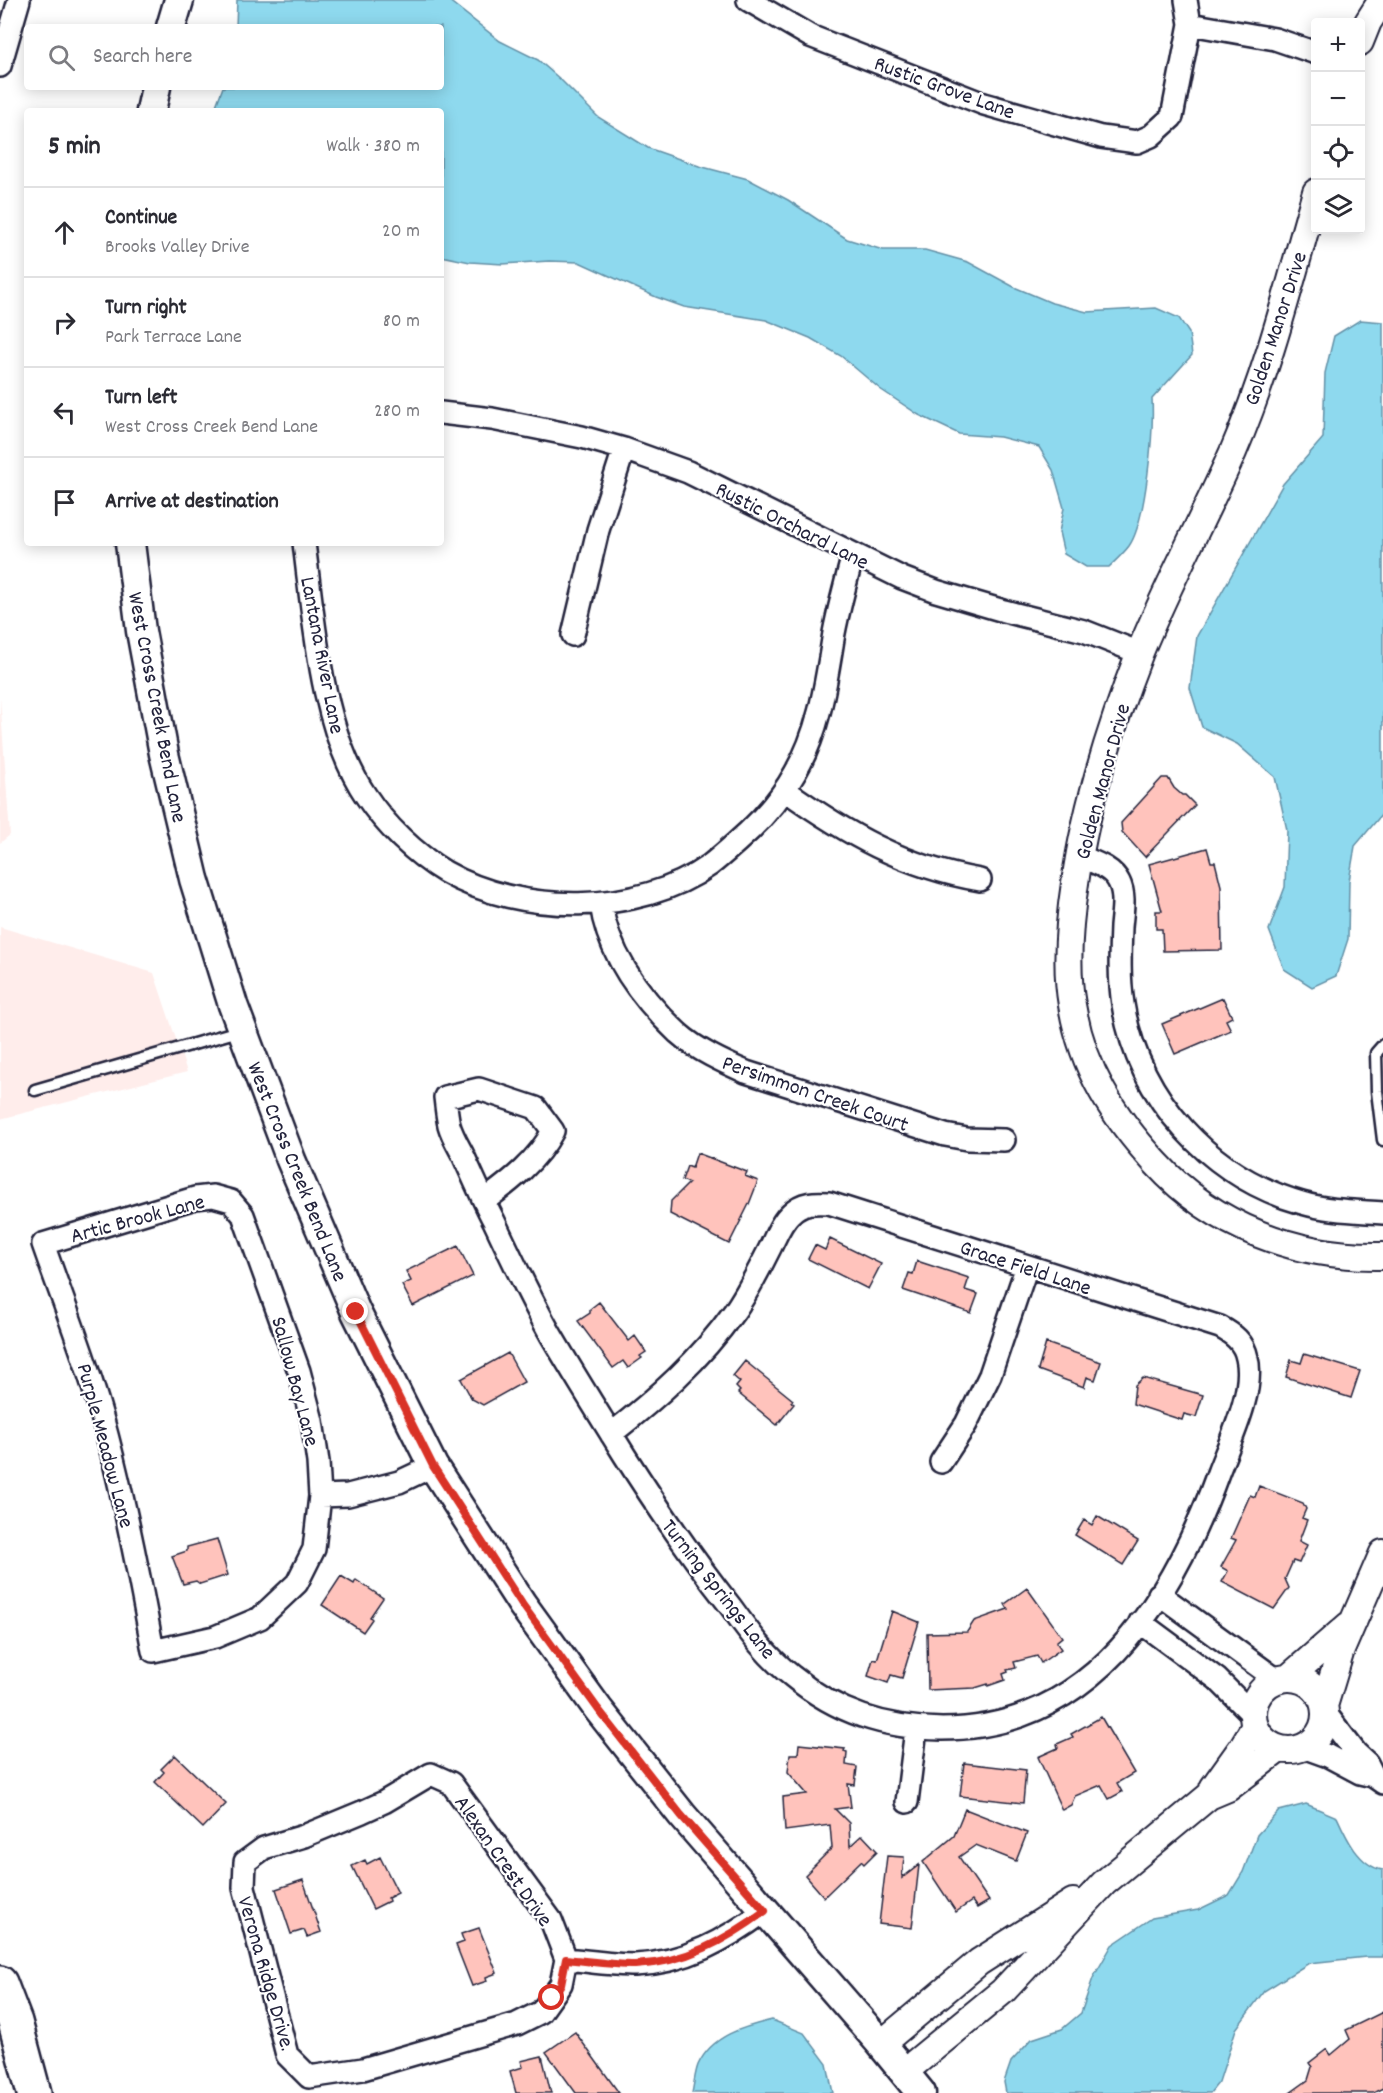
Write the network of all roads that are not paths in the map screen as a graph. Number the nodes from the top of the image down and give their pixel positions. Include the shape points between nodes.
1 (19, 0) edge
2 (179, 0) edge
3 (748, 0) edge
4 (1186, 0) edge
5 (1382, 0) edge
6 (172, 24) edge
7 (1190, 24) junction
8 (1365, 30) edge
9 (3, 37) edge
10 (1311, 51) edge
11 (0, 66) edge
12 (155, 90) edge
13 (152, 108) edge
14 (1311, 209) edge
15 (444, 413) edge
16 (624, 449) junction
17 (130, 546) edge
18 (303, 546) edge
19 (853, 555) junction
20 (573, 635) dead end
21 (1140, 652) junction
22 (785, 790) junction
23 (1079, 856) junction
24 (980, 880) dead end
25 (601, 904) junction
26 (242, 1030) junction
27 (1383, 1045) edge
28 (35, 1090) dead end
29 (1004, 1140) dead end
30 (1383, 1140) edge
31 (231, 1201) joint
32 (484, 1201) junction
33 (1383, 1213) edge
34 (43, 1244) joint
35 (1383, 1256) edge
36 (1028, 1266) junction
37 (1243, 1346) joint
38 (611, 1434) junction
39 (941, 1462) dead end
40 (433, 1466) junction
41 (320, 1496) junction
42 (1383, 1553) edge
43 (1159, 1594) junction
44 (1353, 1621) junction
45 (1140, 1622) junction
46 (153, 1651) joint
47 (1283, 1679) junction
48 (1324, 1709) junction
49 (1254, 1721) junction
50 (916, 1729) junction
51 (1291, 1748) junction
52 (431, 1774) joint
53 (1378, 1779) edge
54 (1209, 1796) junction
55 (907, 1802) dead end
56 (1104, 1883) junction
57 (765, 1911) junction
58 (566, 1959) junction
59 (0, 1983) edge
60 (881, 2044) junction
61 (913, 2083) edge
62 (34, 2093) edge

1 - 9 street
2 - 6 main road
3 - 7 street, Rustic Grove Lane via 810,36 984,104 1101,137 1137,142 1151,136 1172,117
4 - 7 street
5 - 8 street
7 - 10 street via 1275,39
9 - 11 street
12 - 13 main road
14 - 21 street, Golden Manor Drive via 1277,327 1234,449
15 - 16 street, Rustic Orchard Lane via 533,426
16 - 19 street, Rustic Orchard Lane via 688,471
16 - 20 street via 598,530
17 - 26 main road, West Cross Creek Bend Lane via 141,632 167,765 194,879
18 - 25 street, Lantana River Lane via 333,722 365,795 390,826 444,872 472,884 528,900
19 - 21 street, Rustic Orchard Lane via 936,591 1084,632
19 - 22 street, Lantana River Lane via 820,714 810,744
21 - 23 street, Golden Manor Drive via 1097,780
22 - 24 street via 836,825 892,855
22 - 25 street, Lantana River Lane via 752,829 709,866 655,892
23 - 33 street via 1114,874 1120,884 1123,1005 1134,1046 1168,1110 1199,1146 1261,1188 1302,1203 1342,1211
23 - 35 street, Golden Manor Drive via 1069,957 1072,1005 1084,1053 1104,1097 1127,1131 1164,1172 1198,1201 1237,1225 1286,1245 1332,1254
25 - 29 street, Persimmon Creek Court via 615,950 645,998 679,1033 721,1061 933,1132 967,1139
26 - 28 lane
26 - 40 main road, West Cross Creek Bend Lane via 291,1160 356,1312
27 - 30 lane via 1376,1053
31 - 34 street, Artic Brook Lane via 213,1196 195,1198
31 - 41 street, Sallow Bay Lane via 251,1232 299,1371 312,1421
32 - 32 street, Turning Springs Lane via 544,1149 553,1131 536,1108 479,1089 445,1097 450,1127
32 - 38 street, Turning Springs Lane via 550,1333
34 - 46 street, Purple Meadow Lane via 107,1434 133,1542
36 - 37 street, Grace Field Lane via 1220,1328 1233,1334
36 - 38 street, Grace Field Lane via 829,1203 803,1205 783,1222 759,1271 704,1351
36 - 39 street via 990,1375 966,1424
37 - 43 street, Turning Springs Lane via 1249,1373 1245,1398 1207,1504
38 - 50 street, Turning Springs Lane via 665,1518 763,1649 790,1675 848,1712
40 - 41 street via 399,1482 348,1495
40 - 57 main road, West Cross Creek Bend Lane via 522,1604 598,1709 681,1815
41 - 46 street, Sallow Bay Lane via 314,1549 297,1583 260,1618 215,1637
42 - 44 street
43 - 45 street, Turning Springs Lane
43 - 47 street
44 - 47 street
44 - 48 street
45 - 49 street via 1216,1679
45 - 50 street, Turning Springs Lane via 1094,1675 1057,1701 989,1725
47 - 48 street via 1300,1680 1311,1686
47 - 49 street via 1259,1694 1254,1704
48 - 51 street via 1321,1731 1313,1740
48 - 53 street
49 - 51 street via 1260,1736 1269,1744
49 - 54 street
50 - 55 street
51 - 53 street via 1337,1760
51 - 54 street
52 - 58 street, Alexan Crest Drive via 451,1783 471,1810 551,1920
52 - 58 street, Verona Ridge Drive. via 384,1802 304,1836 264,1848 245,1862 244,1887 287,2055 309,2077 363,2069 525,2020 541,2012 552,1998 561,1984
54 - 56 street
56 - 60 street via 979,1962
56 - 61 street
57 - 58 street via 701,1951 662,1962 634,1965
57 - 60 main road, West Cross Creek Bend Lane
59 - 62 main road
60 - 61 main road, West Cross Creek Bend Lane

